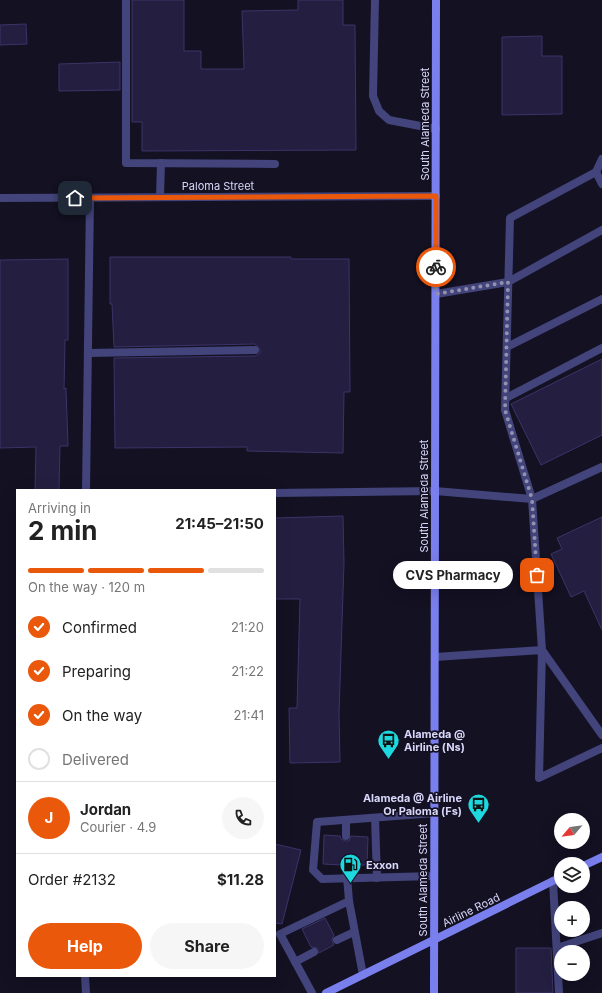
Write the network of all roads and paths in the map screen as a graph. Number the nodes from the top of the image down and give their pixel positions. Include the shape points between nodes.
1 (126, 0) edge
2 (375, 0) edge
3 (436, 0) edge
4 (436, 129) junction
5 (602, 159) edge
6 (161, 163) junction
7 (275, 164) dead end
8 (596, 172) junction
9 (602, 184) edge
10 (436, 196) junction
11 (160, 197) junction
12 (0, 198) edge
13 (90, 198) junction
14 (602, 230) edge
15 (508, 282) junction
16 (436, 294) junction
17 (602, 299) edge
18 (506, 347) junction
19 (602, 348) edge
20 (255, 350) dead end
21 (88, 353) junction
22 (506, 398) junction
23 (602, 467) edge
24 (86, 489) edge
25 (435, 491) junction
26 (276, 493) edge
27 (532, 499) junction
28 (542, 650) junction
29 (435, 656) junction
30 (602, 735) edge
31 (602, 748) edge
32 (434, 813) junction
33 (375, 818) junction
34 (346, 820) junction
35 (346, 836) dead end
36 (602, 857) edge
37 (590, 863) edge
38 (346, 865) dead end
39 (434, 876) junction
40 (377, 878) junction
41 (346, 879) junction
42 (554, 880) edge
43 (557, 893) edge
44 (349, 901) junction
45 (354, 932) junction
46 (602, 933) edge
47 (337, 940) dead end
48 (434, 940) junction
49 (557, 945) edge
50 (566, 945) edge
51 (314, 952) dead end
52 (295, 962) junction
53 (363, 975) junction
54 (85, 977) edge
55 (557, 981) edge
56 (557, 992) edge
57 (86, 993) edge
58 (312, 993) edge
59 (326, 993) edge
60 (434, 993) edge

1 - 6 street via 126,163
2 - 4 street via 373,96 379,111 389,120
3 - 4 main road, South Alameda Street
4 - 10 main road, South Alameda Street
5 - 8 street
6 - 7 street
6 - 11 street
8 - 9 street
8 - 15 street via 510,218
10 - 11 street, Paloma Street
10 - 16 main road, South Alameda Street
11 - 13 street, Paloma Street
12 - 13 street, Paloma Street
13 - 21 street
14 - 15 street
15 - 16 street
15 - 18 street
16 - 25 main road, South Alameda Street
17 - 18 street
18 - 22 street
19 - 22 street
20 - 21 street
21 - 24 street
22 - 27 street via 505,410
23 - 27 street
25 - 26 street
25 - 27 street
25 - 29 main road, South Alameda Street
27 - 28 street
28 - 29 street
28 - 30 street
28 - 31 street via 539,778
29 - 32 main road, South Alameda Street
32 - 33 street
32 - 39 main road, South Alameda Street
33 - 34 street
33 - 40 street
34 - 35 street
34 - 41 street via 317,822 313,870 322,880
36 - 37 main road
38 - 41 street
39 - 40 street
39 - 48 main road, South Alameda Street
40 - 41 street
41 - 44 street
42 - 48 main road, Airline Road
43 - 49 street
44 - 45 street
44 - 52 street via 280,934
45 - 47 street
45 - 53 street
46 - 50 street
48 - 53 main road, Airline Road
48 - 60 main road, South Alameda Street
51 - 52 street
52 - 58 street
53 - 59 main road, Airline Road
54 - 57 street
55 - 56 street

